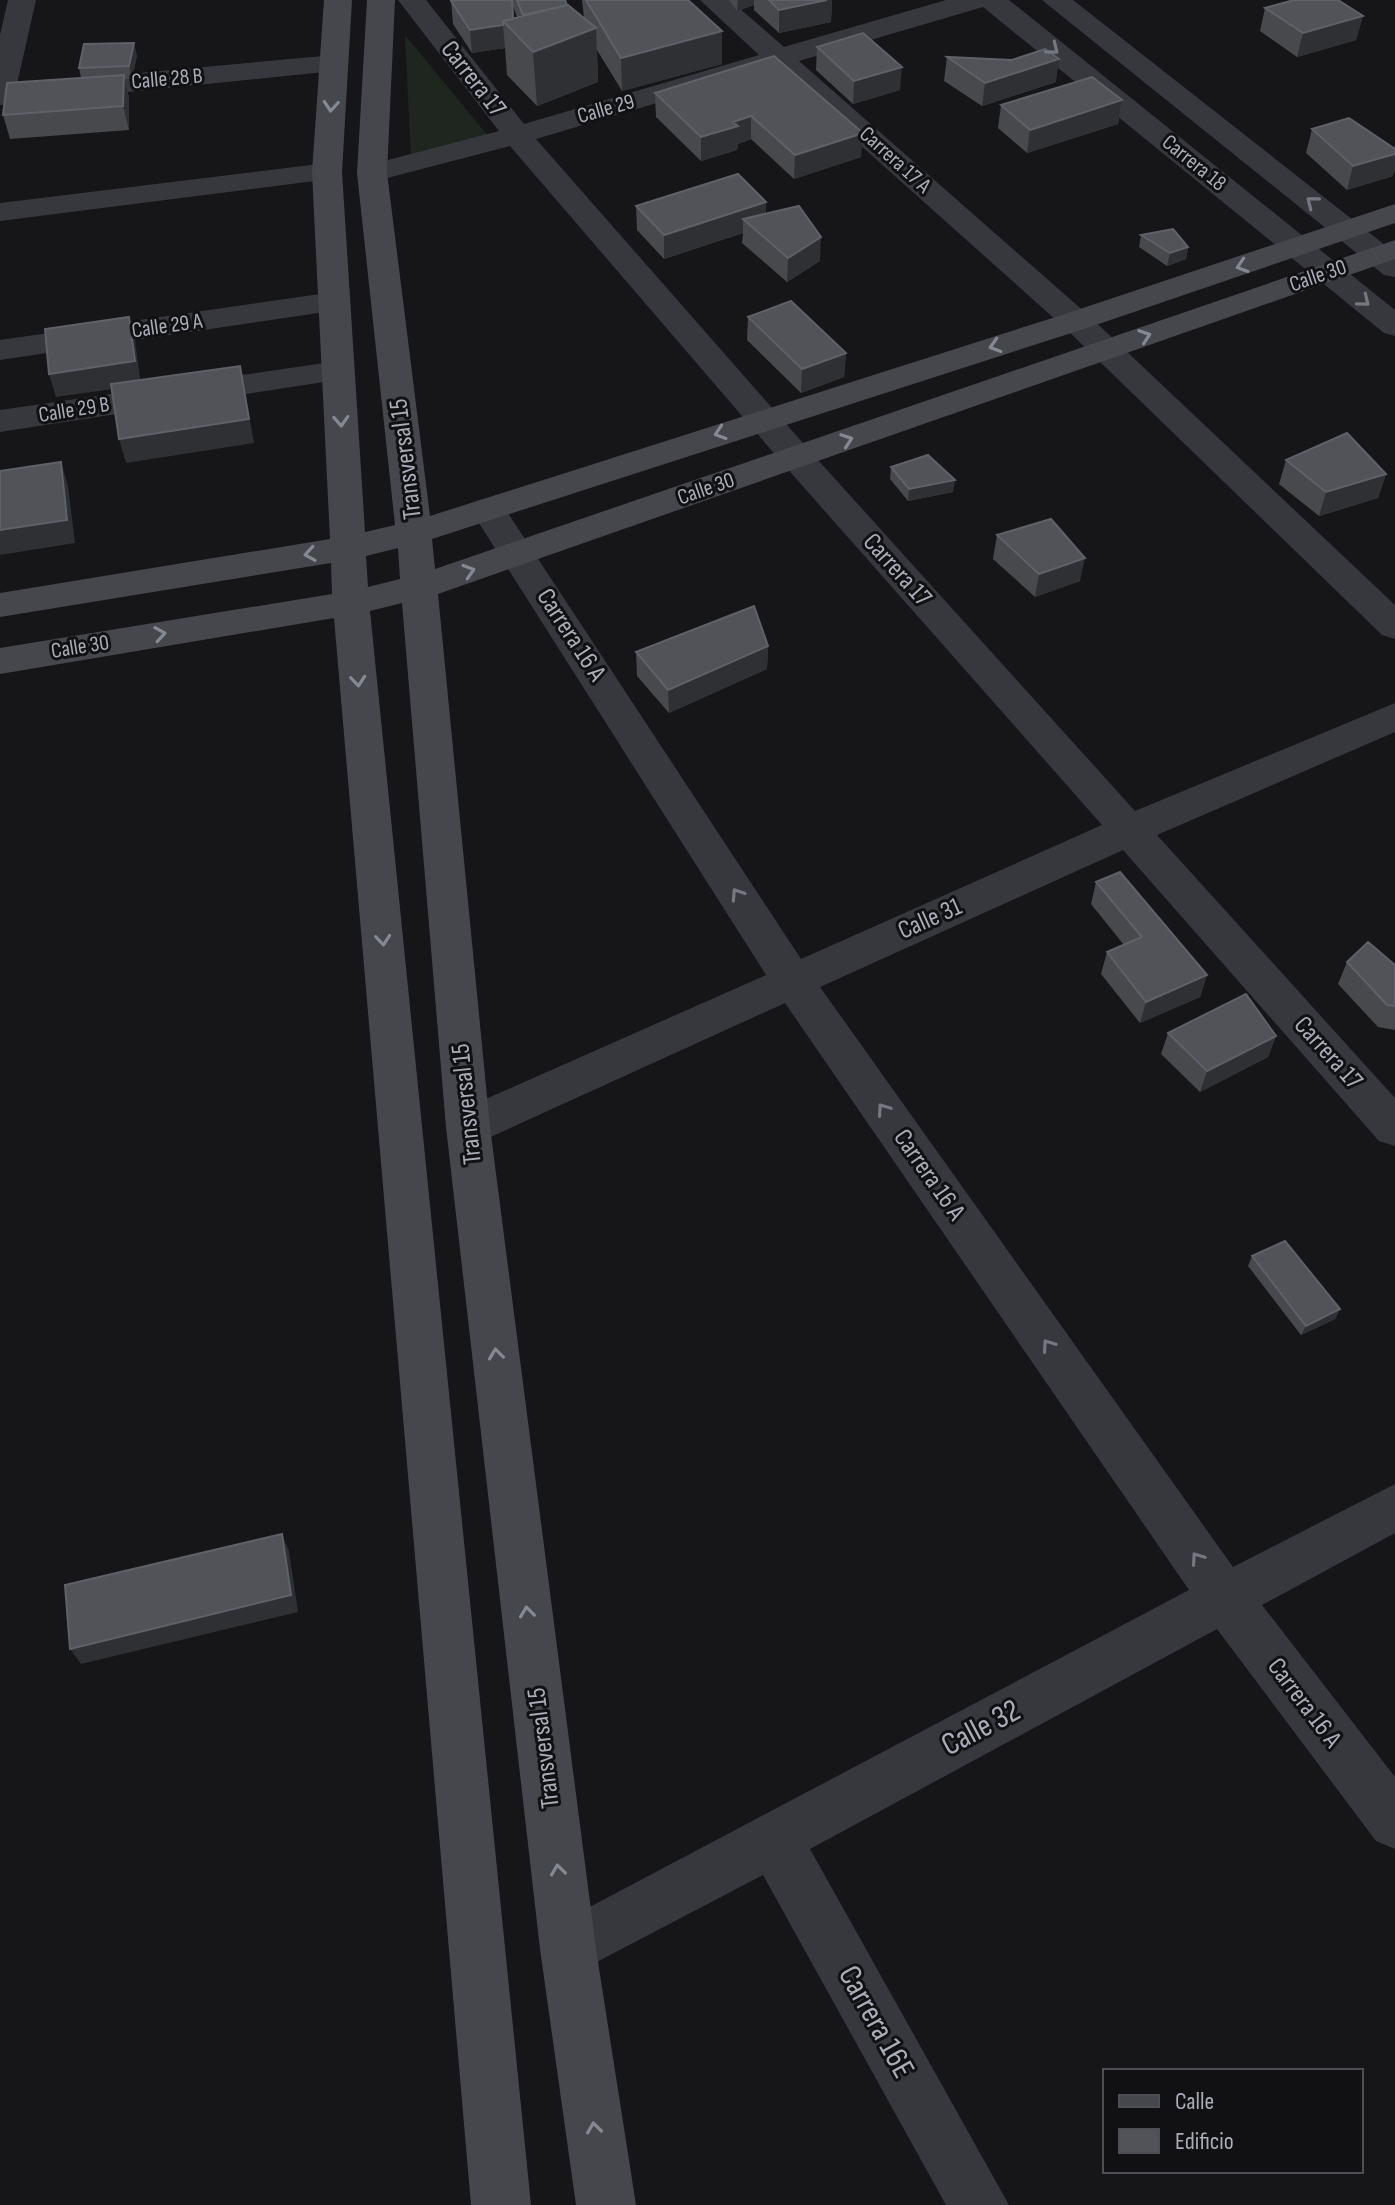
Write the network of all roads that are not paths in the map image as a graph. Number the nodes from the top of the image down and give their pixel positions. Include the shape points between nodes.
1 (22, 0) edge
2 (338, 0) edge
3 (381, 0) edge
4 (412, 0) edge
5 (714, 0) edge
6 (976, 0) edge
7 (992, 0) edge
8 (1056, 0) edge
9 (780, 58) junction
10 (334, 63) junction
11 (0, 95) edge
12 (517, 135) junction
13 (327, 172) junction
14 (372, 173) junction
15 (0, 212) edge
16 (1395, 213) edge
17 (1346, 230) junction
18 (1297, 247) junction
19 (1389, 257) edge
20 (1329, 273) junction
21 (334, 302) junction
22 (1076, 321) junction
23 (1395, 326) edge
24 (1104, 350) junction
25 (338, 371) junction
26 (10, 384) edge
27 (766, 418) junction
28 (797, 458) junction
29 (488, 509) junction
30 (414, 533) junction
31 (348, 548) junction
32 (520, 555) junction
33 (419, 587) junction
34 (351, 603) junction
35 (0, 605) edge
36 (1395, 626) edge
37 (0, 661) edge
38 (1395, 717) edge
39 (1129, 830) junction
40 (792, 980) junction
41 (468, 1127) junction
42 (1395, 1128) edge
43 (1395, 1507) edge
44 (1225, 1598) junction
45 (1395, 1822) edge
46 (773, 1838) junction
47 (568, 1949) junction
48 (501, 2205) edge
49 (606, 2205) edge
50 (979, 2205) edge

1 - 11 street
2 - 10 street
3 - 14 street, Transversal 15
4 - 12 street, Carrera 17
5 - 9 street, Carrera 17 A
6 - 9 street, Calle 29
7 -> 18 street, Carrera 18
17 -> 8 street, Carrera 18
9 - 12 street, Calle 29
9 - 22 street, Carrera 17 A
10 - 11 street, Calle 28 B
10 -> 13 street
12 - 14 street, Calle 29
12 - 27 street, Carrera 17
13 - 15 street
13 - 21 street
14 - 30 street, Transversal 15
16 - 17 street, Calle 30
17 - 18 street, Calle 30
17 - 19 street, Carrera 18
18 - 20 street, Carrera 18
18 -> 22 street, Calle 30
19 - 20 street, Calle 30
20 -> 23 street, Carrera 18
24 -> 20 street, Calle 30
21 - 25 street
21 - 26 street, Calle 29 A
22 - 24 street, Carrera 17 A
22 -> 27 street, Calle 30
28 -> 24 street, Calle 30
24 - 36 street
25 - 26 street, Calle 29 B
25 -> 31 street
27 - 28 street, Carrera 17
27 -> 29 street, Calle 30
28 - 32 street, Calle 30
28 - 39 street, Carrera 17
29 - 30 street, Calle 30
29 - 32 street, Carrera 16 A
30 - 31 street, Calle 30
30 - 33 street, Transversal 15
31 - 34 street
31 -> 35 street, Calle 30
33 -> 32 street, Calle 30
40 -> 32 street, Carrera 16 A
33 - 34 street, Calle 30
33 - 41 street, Transversal 15
37 -> 34 street, Calle 30
34 -> 48 street
38 - 39 street, Calle 31
39 - 40 street, Calle 31
39 - 42 street, Carrera 17
40 - 41 street, Calle 31
44 -> 40 street, Carrera 16 A
47 -> 41 street, Transversal 15
43 - 44 street, Calle 32
44 - 45 street, Carrera 16 A
44 - 46 street, Calle 32
46 - 47 street, Calle 32
46 - 50 street, Carrera 16E
49 -> 47 street, Transversal 15

